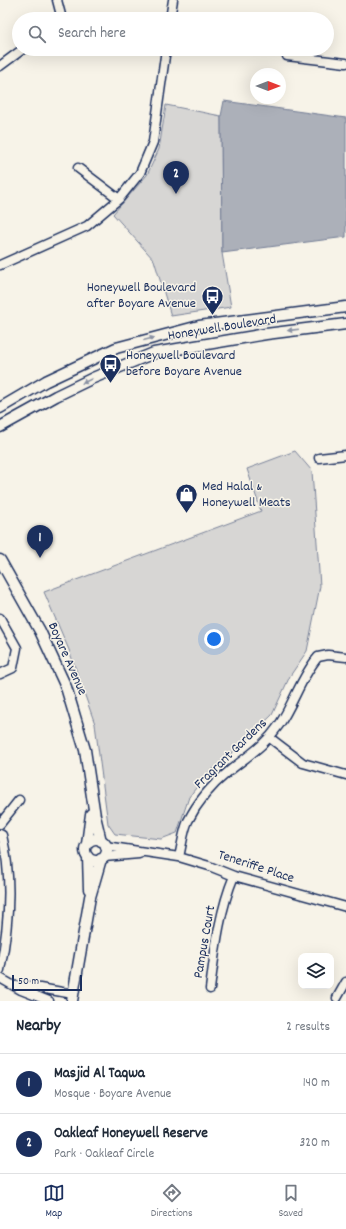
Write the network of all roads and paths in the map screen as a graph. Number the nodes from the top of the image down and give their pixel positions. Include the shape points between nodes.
1 (57, 0) edge
2 (173, 0) edge
3 (60, 12) edge
4 (171, 12) edge
5 (13, 56) edge
6 (165, 56) edge
7 (287, 56) dead end
8 (346, 63) edge
9 (0, 66) edge
10 (78, 168) dead end
11 (119, 199) junction
12 (0, 266) edge
13 (346, 307) edge
14 (321, 310) junction
15 (346, 324) edge
16 (199, 326) junction
17 (322, 327) junction
18 (200, 345) junction
19 (46, 381) junction
20 (56, 396) junction
21 (0, 408) edge
22 (0, 427) edge
23 (346, 455) edge
24 (319, 458) dead end
25 (0, 560) edge
26 (0, 618) edge
27 (346, 657) edge
28 (0, 674) edge
29 (270, 738) junction
30 (346, 775) edge
31 (19, 800) dead end
32 (92, 801) junction
33 (0, 824) edge
34 (0, 834) edge
35 (103, 843) junction
36 (87, 844) junction
37 (157, 853) junction
38 (88, 857) junction
39 (179, 857) junction
40 (103, 858) junction
41 (234, 876) junction
42 (90, 897) junction
43 (346, 907) edge
44 (0, 970) edge
45 (0, 978) edge
46 (346, 982) edge
47 (15, 986) junction
48 (210, 989) dead end
49 (73, 998) edge
50 (337, 998) dead end
51 (49, 1001) edge

1 - 3 street
2 - 4 street
5 - 9 street
6 - 11 street via 153,142 140,173
7 - 8 street
10 - 11 street
11 - 12 street via 87,226
13 - 14 street, Honeywell Boulevard
14 - 16 street, Honeywell Boulevard
14 - 17 street
15 - 17 street, Honeywell Boulevard
16 - 18 street
19 -> 16 street, Honeywell Boulevard via 116,348
17 -> 18 street, Honeywell Boulevard
18 -> 20 street, Honeywell Boulevard via 154,353
19 - 20 street
19 - 21 street, Honeywell Boulevard
20 - 22 street, Honeywell Boulevard
23 - 24 street
25 - 32 street, Boyare Avenue via 40,631 66,687 85,750
26 - 28 street via 17,648 13,668
27 - 29 street, Fragrant Gardens via 318,657 309,667 280,724
29 - 30 street via 303,763
29 - 39 street, Fragrant Gardens via 227,772 205,795 188,822
31 - 33 street
32 - 35 street, Boyare Avenue
32 - 36 street, Boyare Avenue
34 - 44 street via 6,853 10,892 5,947
35 - 36 street via 93,840
35 - 37 street, Teneriffe Place
35 - 40 street via 106,853
36 - 38 street via 85,850
37 - 39 street, Teneriffe Place
37 - 40 street, Teneriffe Place
38 - 40 street via 94,861
38 - 42 street
39 - 41 street, Teneriffe Place
40 - 42 street
41 - 43 street, Teneriffe Place
41 - 48 street, Pampus Court via 218,926
42 - 49 street
45 - 47 street
46 - 50 street
47 - 49 street via 23,985
47 - 51 street

